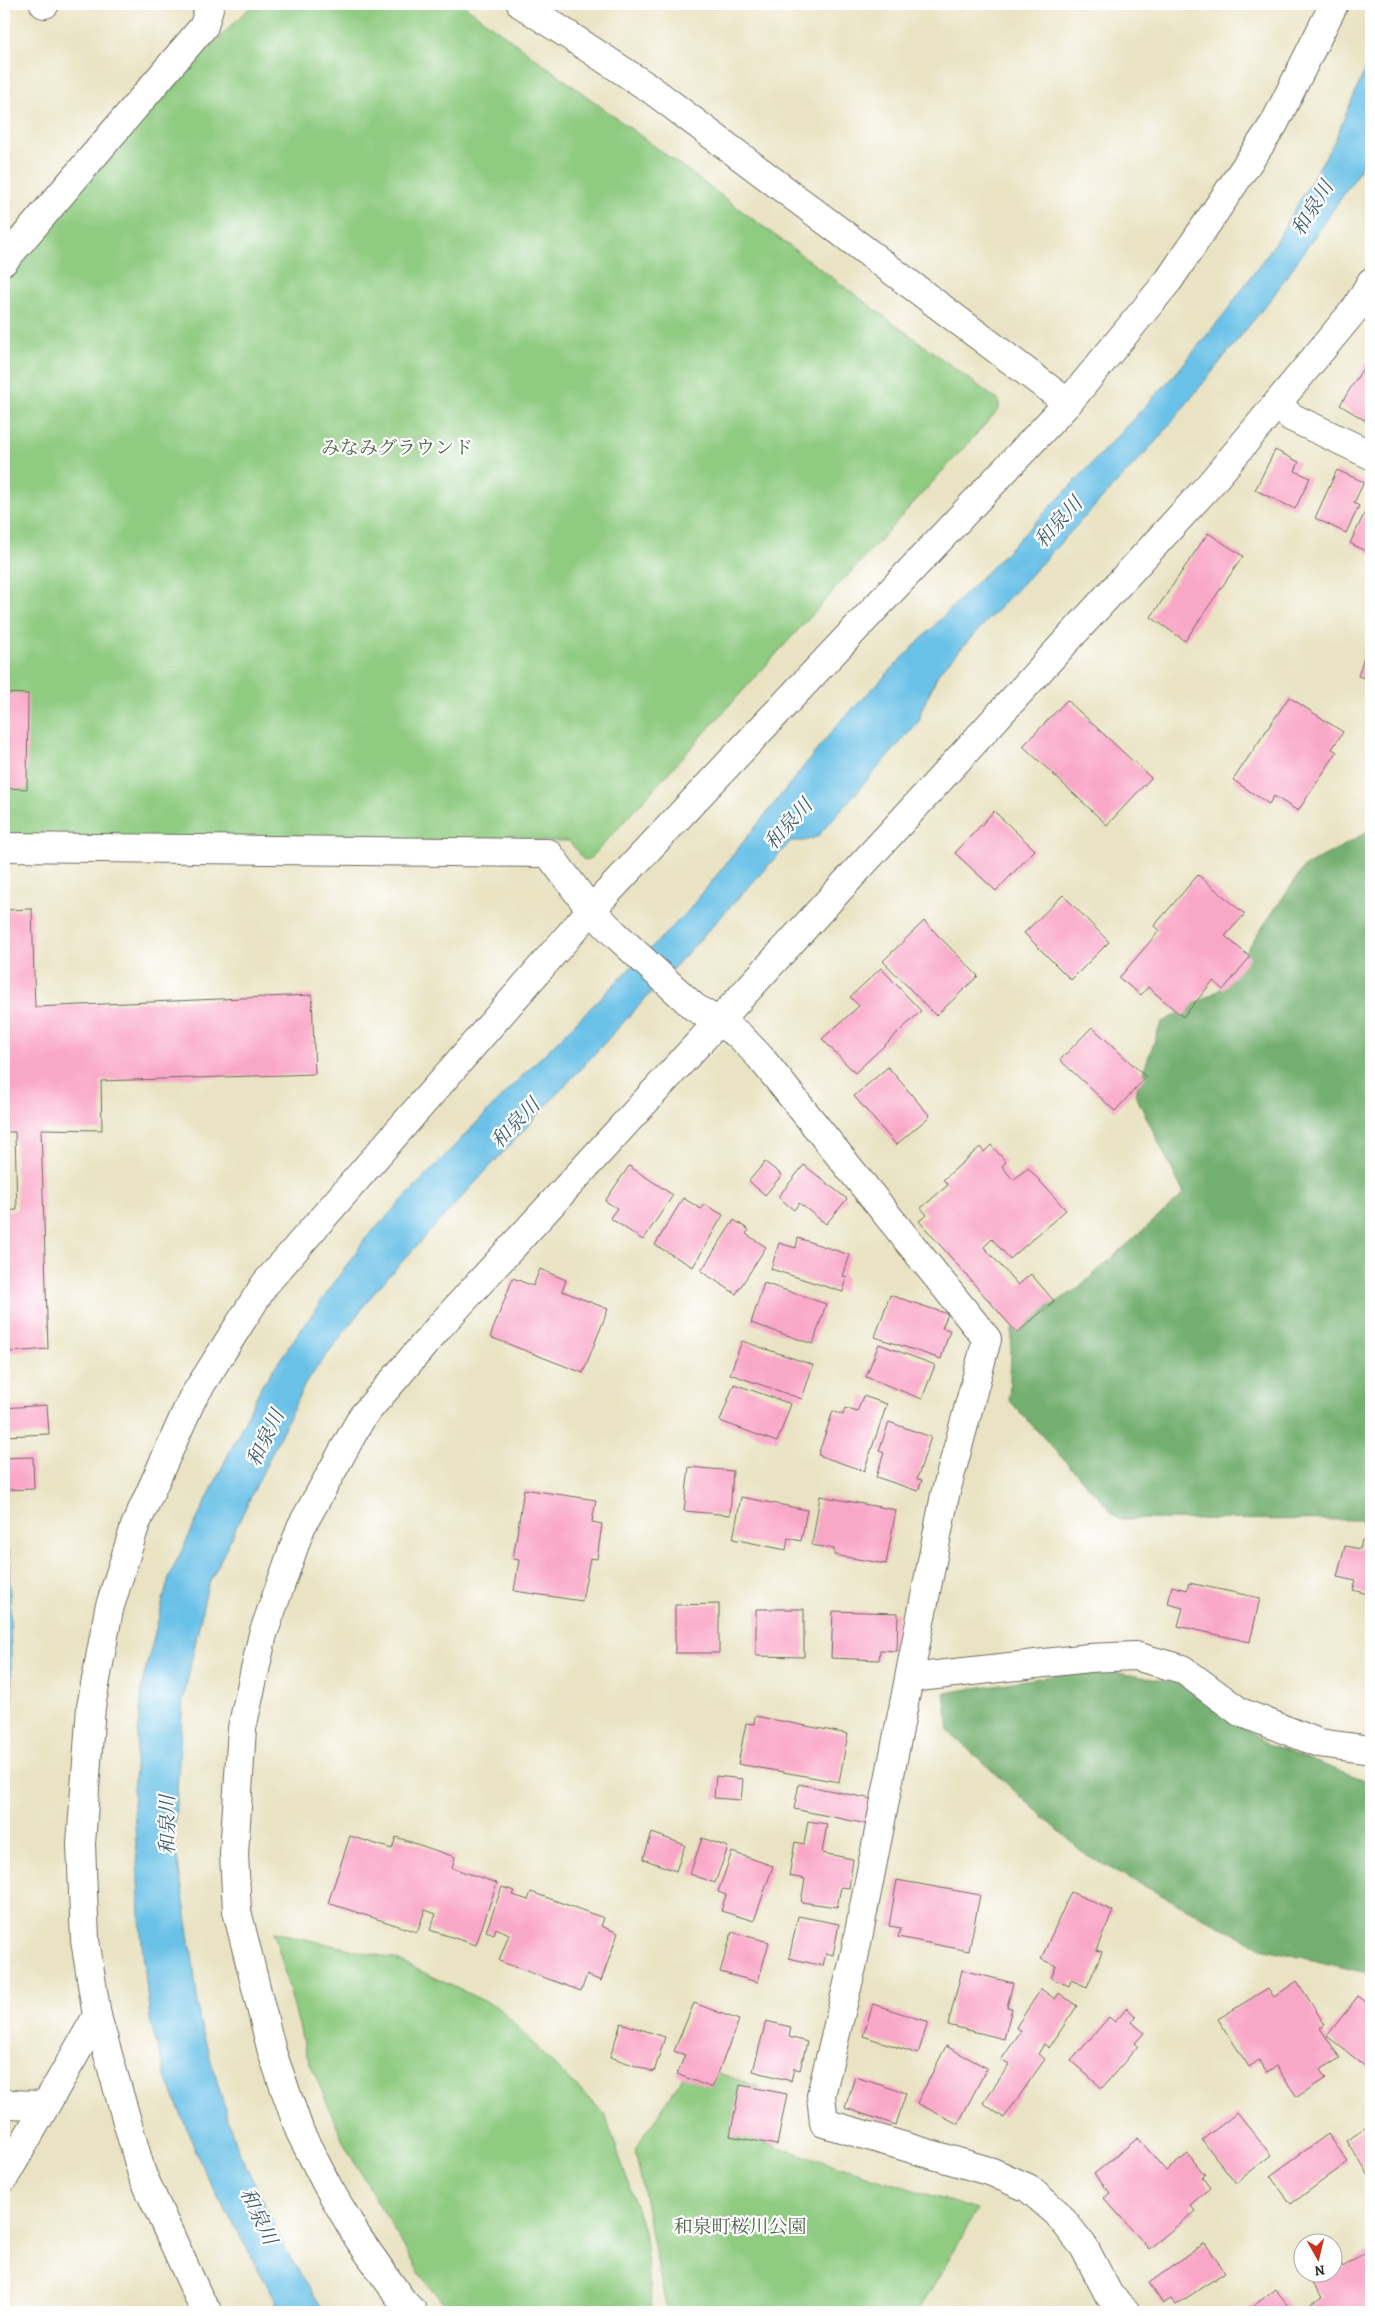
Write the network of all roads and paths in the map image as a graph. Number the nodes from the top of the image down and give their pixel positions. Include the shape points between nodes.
1 (210, 4) edge
2 (521, 4) edge
3 (1334, 4) edge
4 (4, 261) edge
5 (1371, 282) edge
6 (1068, 403) junction
7 (1278, 404) junction
8 (1371, 455) edge
9 (4, 848) edge
10 (591, 910) junction
11 (717, 1021) junction
12 (910, 1678) junction
13 (1371, 1750) edge
14 (96, 2016) junction
15 (4, 2104) edge
16 (45, 2105) junction
17 (4, 2178) edge
18 (208, 2312) edge
19 (413, 2312) edge
20 (1126, 2312) edge

1 - 4 street via 204,26
2 - 6 street via 652,90
3 - 6 street via 1274,124 1169,280
5 - 7 street via 1356,308
6 - 10 street
7 - 8 street via 1291,417
7 - 11 street via 1205,490
9 - 10 street via 548,853
10 - 11 street via 693,1006
10 - 14 street via 265,1284 192,1399 135,1526 109,1609 90,1707 80,1844 85,1940
11 - 12 street via 739,1035 760,1058 987,1339 945,1496
11 - 19 street via 439,1327 362,1417 301,1528 263,1634 242,1728 234,1854 237,1910 272,2052 300,2132 358,2238
12 - 13 street via 1135,1656 1182,1669 1240,1712 1319,1743
12 - 20 street via 854,1963 821,2095 824,2124 992,2172 1028,2188 1068,2226 1084,2247 1109,2295
14 - 16 street
14 - 18 street via 142,2174
15 - 16 street
16 - 17 street

